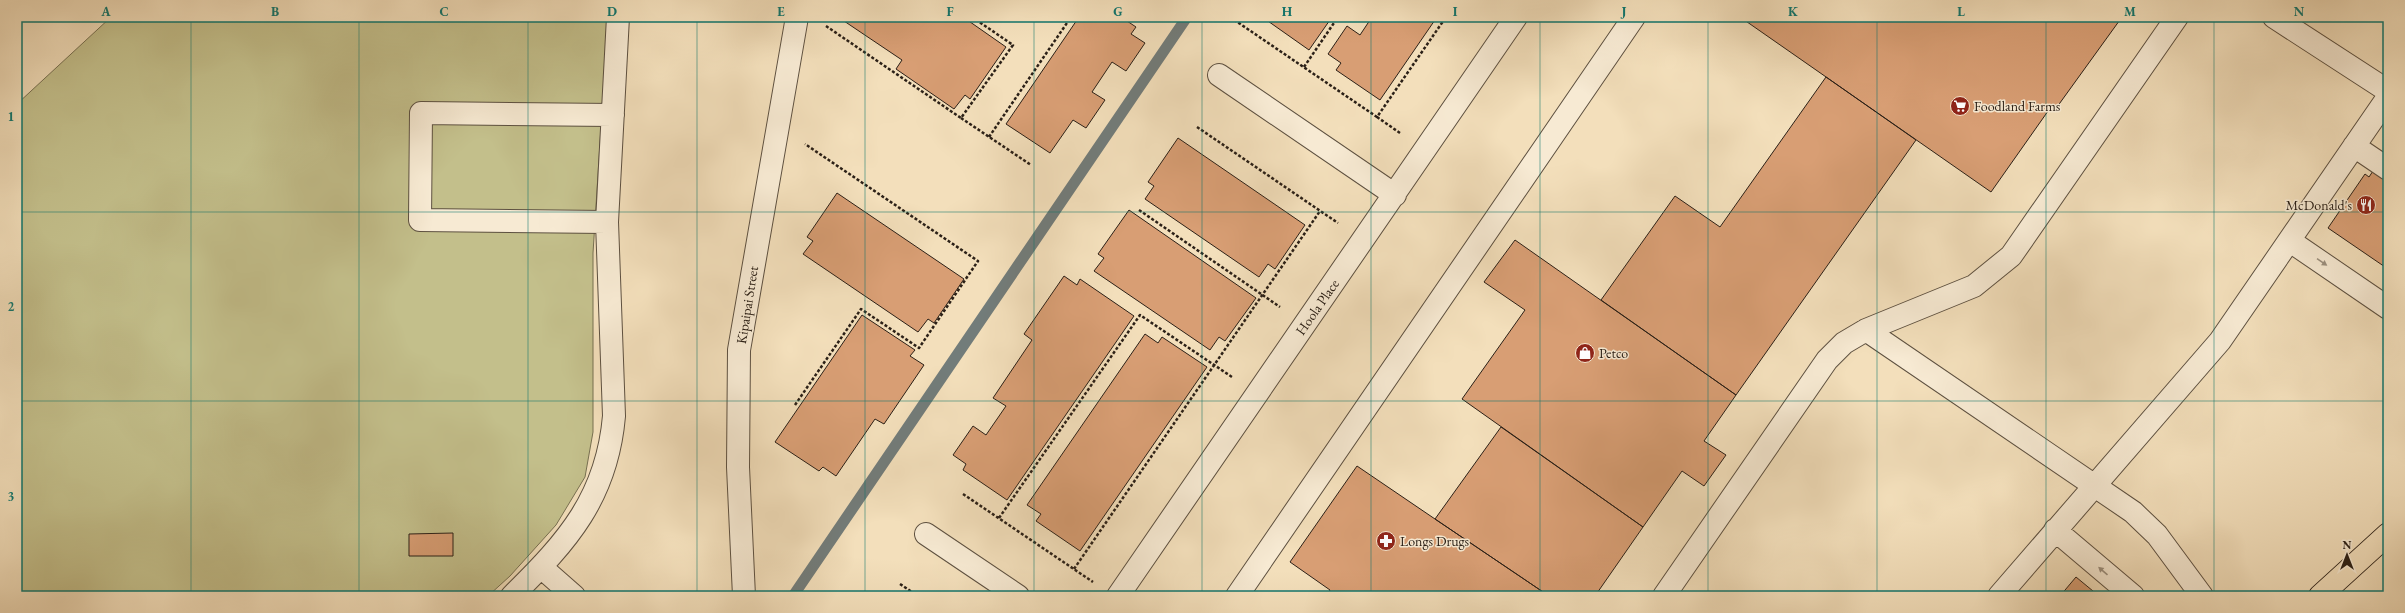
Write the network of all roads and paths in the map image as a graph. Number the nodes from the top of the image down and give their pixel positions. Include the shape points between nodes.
1 (618, 17) edge
2 (797, 17) edge
3 (972, 17) edge
4 (1230, 17) edge
5 (1338, 17) edge
6 (1446, 17) edge
7 (1516, 17) edge
8 (1634, 17) edge
9 (2177, 17) edge
10 (2274, 17) edge
11 (1069, 20) dead end
12 (823, 23) dead end
13 (1304, 67) junction
14 (1219, 75) dead end
15 (2388, 92) edge
16 (2388, 97) edge
17 (613, 115) junction
18 (1377, 117) junction
19 (962, 118) junction
20 (1197, 126) dead end
21 (1402, 134) dead end
22 (989, 137) junction
23 (798, 139) dead end
24 (2354, 146) junction
25 (1031, 165) dead end
26 (2388, 169) edge
27 (1395, 195) junction
28 (1139, 210) dead end
29 (1320, 211) junction
30 (607, 222) junction
31 (1341, 226) dead end
32 (2290, 240) junction
33 (1263, 295) junction
34 (2388, 308) edge
35 (1284, 309) dead end
36 (1866, 330) junction
37 (1214, 365) junction
38 (1236, 380) dead end
39 (795, 405) dead end
40 (2093, 487) junction
41 (963, 494) dead end
42 (998, 518) junction
43 (2055, 530) junction
44 (926, 534) dead end
45 (2388, 534) edge
46 (542, 567) junction
47 (1074, 569) junction
48 (900, 584) dead end
49 (1096, 584) dead end
50 (512, 596) edge
51 (574, 596) edge
52 (744, 596) edge
53 (918, 596) edge
54 (1018, 596) edge
55 (1118, 596) edge
56 (1237, 596) edge
57 (1664, 596) edge
58 (1998, 596) edge
59 (2132, 596) edge
60 (2202, 596) edge
61 (2320, 596) edge

1 - 17 street
2 - 52 street, Kipaipai Street via 739,350 738,467
3 - 19 path via 1013,45
4 - 13 path
5 - 13 path
6 - 18 path
7 - 27 street, Hoola Place
8 - 56 street
9 - 36 street via 2011,256 1974,286
10 - 15 street
11 - 22 path
12 - 19 path
13 - 18 path
14 - 27 street
16 - 24 street
17 - 30 street
17 - 30 street via 421,113 420,220
18 - 21 path
19 - 22 path
20 - 29 path
22 - 25 path
23 - 39 path via 978,262 919,348 861,309
24 - 26 street
24 - 32 street
27 - 55 street, Hoola Place
28 - 33 path
29 - 31 path
29 - 33 path
30 - 46 street via 614,416 610,447 600,482 590,502 578,523
32 -> 34 street
32 - 40 street via 2220,341
33 - 35 path
33 - 37 path
36 - 40 street
36 - 57 street via 1844,343 1826,360
37 - 38 path
37 - 42 path via 1140,315
37 - 47 path
40 - 43 street
40 - 60 street via 2133,512 2157,535
41 - 42 path
42 - 47 path
43 - 58 street
59 -> 43 street
44 - 54 street
45 - 61 main road
46 - 50 street
46 - 51 street
47 - 49 path
48 - 53 path

